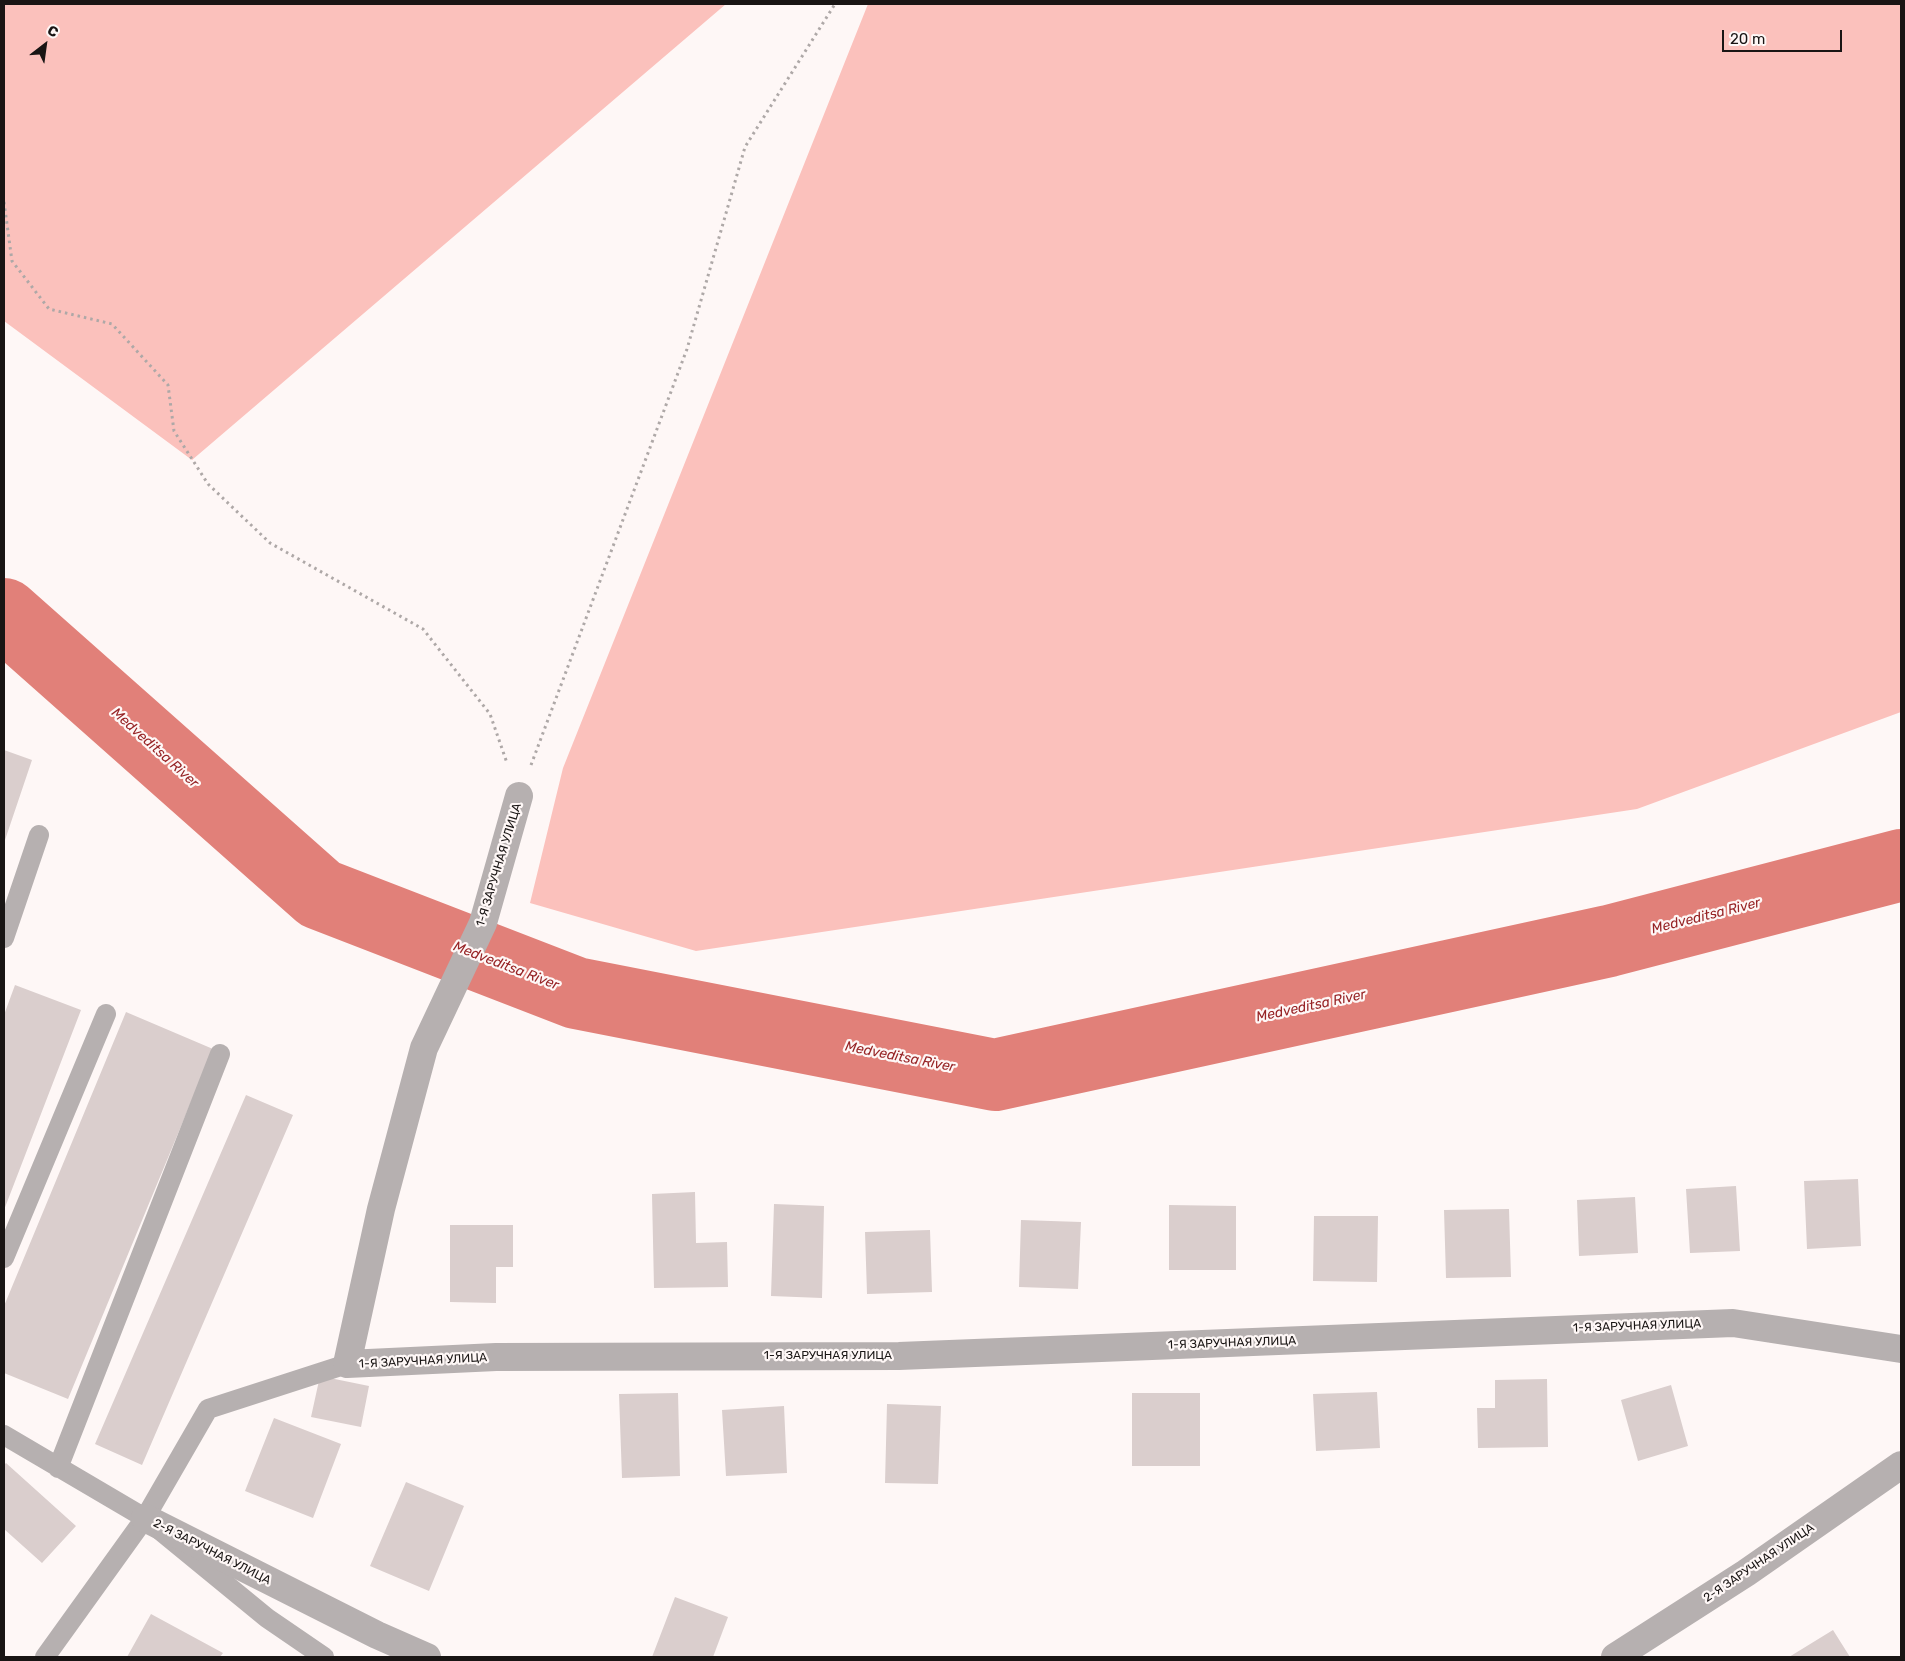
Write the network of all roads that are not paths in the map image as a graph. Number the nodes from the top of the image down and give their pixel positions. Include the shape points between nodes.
1 (519, 796) road end
2 (39, 835) dead end
3 (4, 938) edge
4 (106, 1014) dead end
5 (220, 1054) dead end
6 (4, 1258) edge
7 (1901, 1349) edge
8 (347, 1364) junction
9 (4, 1435) edge
10 (1901, 1466) edge
11 (58, 1468) junction
12 (145, 1518) junction
13 (45, 1657) edge
14 (324, 1657) edge
15 (426, 1657) edge
16 (1615, 1657) edge

1 - 8 street, 1-Я ЗАРУЧНАЯ УЛИЦА via 482,923 424,1048 380,1209
2 - 3 lane
4 - 6 lane
5 - 11 lane
7 - 8 street, 1-Я ЗАРУЧНАЯ УЛИЦА via 1733,1322 899,1356 496,1357
8 - 12 lane via 208,1409
9 - 11 lane, 2-Я ЗАРУЧНАЯ УЛИЦА
10 - 16 street, 2-Я ЗАРУЧНАЯ УЛИЦА via 1746,1573
11 - 12 lane, 2-Я ЗАРУЧНАЯ УЛИЦА
12 - 13 lane
12 - 14 lane via 268,1618
12 - 15 street, 2-Я ЗАРУЧНАЯ УЛИЦА

